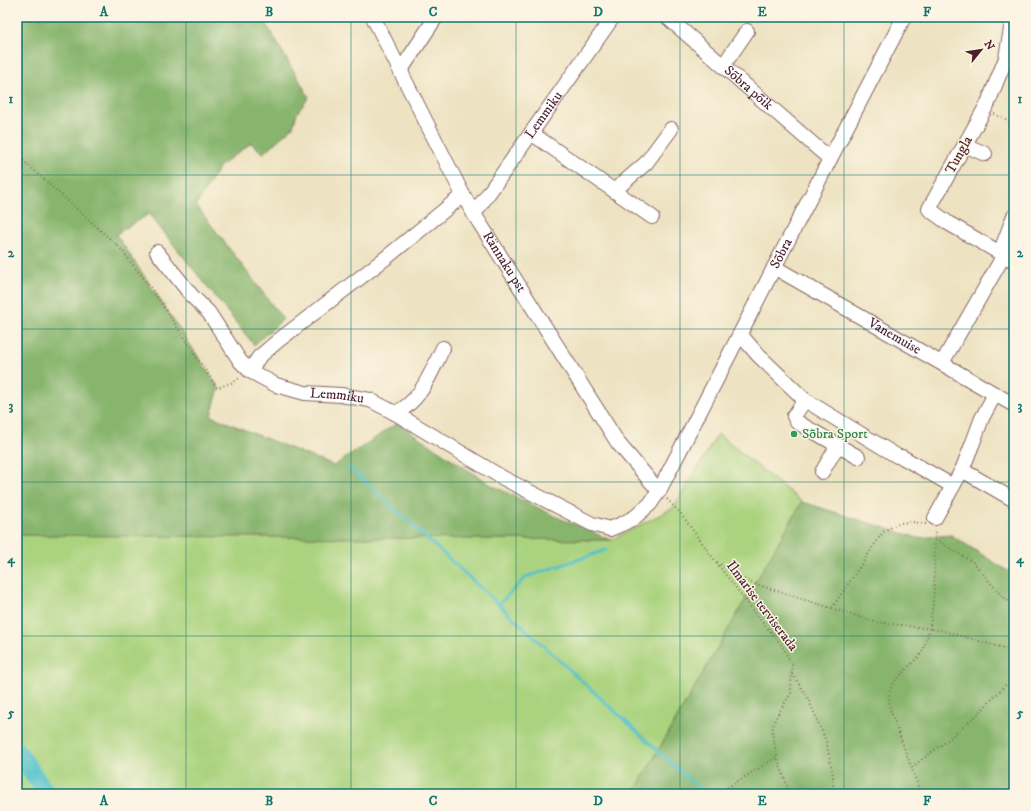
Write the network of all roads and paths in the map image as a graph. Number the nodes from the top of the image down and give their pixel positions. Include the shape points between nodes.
1 (373, 17) edge
2 (436, 17) edge
3 (613, 17) edge
4 (667, 17) edge
5 (904, 17) edge
6 (1014, 17) edge
7 (747, 31) dead end
8 (723, 66) junction
9 (401, 70) junction
10 (984, 109) junction
11 (1009, 124) dead end
12 (671, 129) dead end
13 (531, 133) junction
14 (965, 145) junction
15 (985, 154) dead end
16 (17, 155) edge
17 (830, 159) junction
18 (615, 190) junction
19 (464, 195) junction
20 (474, 214) junction
21 (1014, 216) edge
22 (652, 217) dead end
23 (157, 252) dead end
24 (1006, 256) edge
25 (774, 267) junction
26 (740, 334) junction
27 (443, 348) dead end
28 (942, 363) junction
29 (250, 371) junction
30 (995, 394) junction
31 (805, 400) junction
32 (1014, 404) edge
33 (395, 413) junction
34 (838, 445) junction
35 (858, 457) dead end
36 (962, 470) junction
37 (822, 472) dead end
38 (953, 486) junction
39 (659, 491) junction
40 (1014, 500) edge
41 (935, 518) junction
42 (935, 539) junction
43 (716, 562) junction
44 (1014, 606) edge
45 (832, 608) junction
46 (930, 629) junction
47 (1014, 651) edge
48 (792, 673) junction
49 (1014, 676) edge
50 (777, 757) junction
51 (912, 767) junction
52 (717, 794) edge
53 (790, 794) edge
54 (833, 794) edge
55 (921, 794) edge

1 - 9 street, Rännaku pst
2 - 9 street
3 - 13 street, Lemmiku
4 - 8 street, Sõbra põik
5 - 17 street, Sõbra
6 - 10 street, Tungla via 1006,58
7 - 8 street
8 - 17 street, Sõbra põik
9 - 19 street, Rännaku pst
10 - 11 path via 1010,121
10 - 14 street, Tungla
12 - 18 street via 646,163
13 - 18 street
13 - 20 street, Lemmiku
14 - 15 street
14 - 24 street, Tungla via 930,209 948,223
16 - 29 path via 120,248 151,288 217,388 234,382
17 - 25 street, Sõbra
18 - 22 street
19 - 20 street, Rännaku pst
19 - 29 street via 279,340 259,357
20 - 39 street, Rännaku pst via 618,443
21 - 24 street
23 - 29 street via 209,313 240,361
24 - 28 street
25 - 26 street, Sõbra
25 - 28 street, Vanemuise via 869,316
26 - 31 street
26 - 39 street, Sõbra
27 - 33 street via 415,399
28 - 30 street, Vanemuise
29 - 33 street, Lemmiku via 276,385 305,394 341,395 370,400
30 - 32 street, Vanemuise
30 - 36 street via 982,418
31 - 34 street via 794,416 797,422
31 - 38 street
33 - 39 street, Lemmiku via 503,478 592,524 610,529 635,518
34 - 35 street
34 - 37 street
36 - 38 street
36 - 40 street
38 - 41 street
39 - 43 path, Ilmarise terviserada via 681,514
41 - 42 path
41 - 45 path via 926,524 899,523 883,532
42 - 44 path via 974,563 1000,594
42 - 46 path
43 - 45 path via 749,582
43 - 48 path, Ilmarise terviserada via 781,644 792,664
45 - 46 path via 875,622
46 - 47 path
46 - 51 path via 922,653 894,682 889,693 890,709
48 - 50 path, Ilmarise terviserada via 790,693 775,719 772,731
48 - 54 path via 807,696 826,741 833,775
49 - 51 path via 979,714
50 - 52 path
50 - 53 path, Ilmarise terviserada
51 - 55 path

